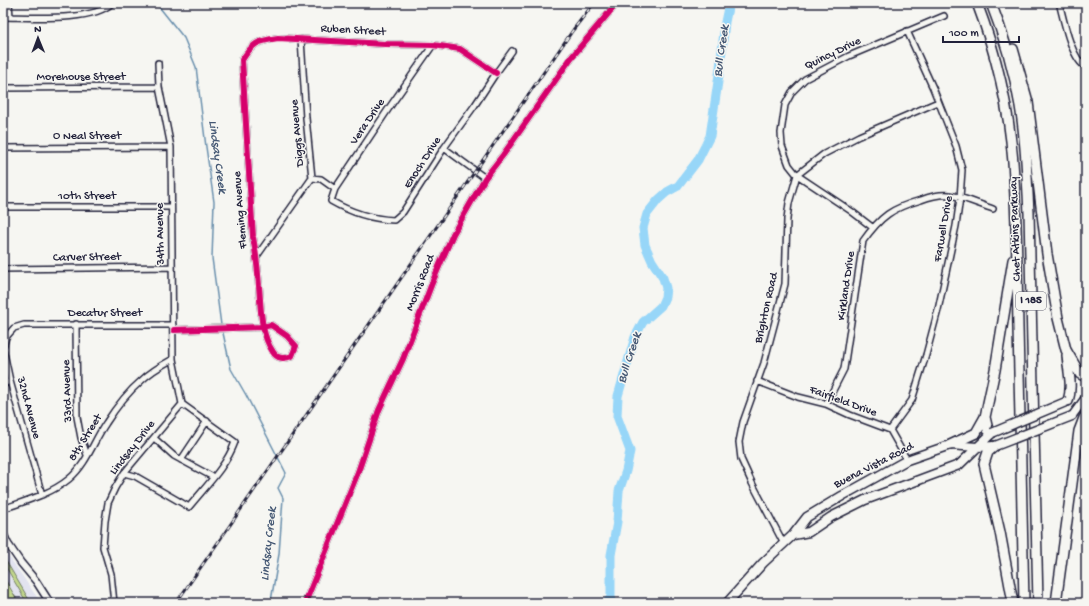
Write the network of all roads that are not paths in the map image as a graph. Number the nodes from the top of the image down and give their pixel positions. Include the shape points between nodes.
1 (10, 3) edge
2 (112, 3) edge
3 (617, 3) edge
4 (977, 3) edge
5 (991, 3) edge
6 (996, 3) edge
7 (1060, 6) dead end
8 (944, 16) dead end
9 (3, 17) edge
10 (10, 17) junction
11 (907, 31) junction
12 (301, 39) junction
13 (433, 45) junction
14 (512, 51) dead end
15 (158, 64) dead end
16 (1086, 67) edge
17 (496, 73) junction
18 (159, 87) junction
19 (3, 88) edge
20 (244, 90) joint
21 (938, 102) junction
22 (171, 147) junction
23 (3, 148) edge
24 (444, 148) junction
25 (797, 175) junction
26 (312, 178) junction
27 (485, 178) junction
28 (335, 189) junction
29 (960, 198) junction
30 (3, 207) edge
31 (171, 207) junction
32 (993, 209) dead end
33 (872, 227) junction
34 (1016, 234) junction
35 (257, 256) junction
36 (172, 267) junction
37 (3, 269) edge
38 (37, 324) joint
39 (76, 324) junction
40 (262, 327) junction
41 (174, 328) junction
42 (1066, 350) junction
43 (174, 358) junction
44 (1086, 377) edge
45 (10, 381) junction
46 (757, 381) junction
47 (3, 384) edge
48 (1086, 397) edge
49 (1068, 401) junction
50 (182, 404) junction
51 (826, 404) junction
52 (1083, 404) edge
53 (1072, 416) joint
54 (1086, 416) edge
55 (985, 417) junction
56 (207, 421) junction
57 (890, 430) junction
58 (992, 433) junction
59 (154, 438) junction
60 (950, 445) junction
61 (995, 446) junction
62 (977, 447) junction
63 (87, 455) junction
64 (181, 460) junction
65 (907, 460) junction
66 (124, 473) junction
67 (214, 478) junction
68 (42, 495) junction
69 (3, 509) edge
70 (3, 533) edge
71 (793, 535) junction
72 (784, 544) junction
73 (50, 603) edge
74 (114, 603) edge
75 (305, 603) edge
76 (727, 603) edge
77 (1013, 603) edge
78 (1024, 603) edge
79 (1038, 603) edge
80 (1056, 603) edge

1 - 10 street
2 - 10 street via 100,12 82,16
3 - 27 street, Morris Road via 571,58
4 - 34 highway, Chet Atkins Parkway / I 185 via 991,44 1008,116
5 - 79 highway, Chet Atkins Parkway / I 185 via 1012,64 1025,150 1029,212
6 - 42 highway via 1018,62 1028,102 1047,254
7 - 16 street via 1077,60
8 - 11 street, Quincy Drive
9 - 10 street
11 - 21 street, Farwell Drive
11 - 25 street, Quincy Drive via 848,56 805,79 792,92 785,105 781,133 785,158
12 - 13 street, Ruben Street
12 - 20 street, Ruben Street via 262,40 250,48 242,60
12 - 26 street, Diggs Avenue
13 - 17 street, Ruben Street via 460,49
13 - 28 street, Vera Drive
14 - 17 street, Enoch Drive
15 - 18 street, 34th Avenue
17 - 24 street, Enoch Drive
18 - 19 street, Morehouse Street
18 - 22 street, 34th Avenue
20 - 35 street, Fleming Avenue via 253,237
21 - 25 street via 824,154
21 - 29 street, Farwell Drive via 956,146 962,170
22 - 23 street, O Neal Street
22 - 31 street, 34th Avenue
24 - 27 street
24 - 28 street, Enoch Drive via 403,212 394,220 360,215 330,201
25 - 33 street, Quincy Drive
25 - 46 street, Brighton Road via 787,219 785,284
26 - 28 street via 321,179
26 - 35 street, Diggs Avenue
27 - 75 street, Morris Road via 447,248 403,360 379,410 358,472
29 - 32 street, Kirkland Drive
29 - 33 street, Kirkland Drive via 947,195 912,202 896,208
29 - 57 street, Farwell Drive via 938,310 924,363 912,400
30 - 31 street, 10th Street
31 - 36 street, 34th Avenue
33 - 51 street, Kirkland Drive via 863,241 844,369
34 - 55 highway via 995,370
34 - 78 highway, Chet Atkins Parkway / I 185
35 - 40 street, Fleming Avenue
36 - 37 street, Carver Street
36 - 41 street, 34th Avenue
38 - 39 street, Decatur Street
38 - 45 street, 32nd Avenue via 14,328 6,337 3,348
39 - 41 street, Decatur Street
39 - 63 street, 33rd Avenue via 78,417
40 - 40 street, Decatur Street via 276,356 292,356 296,346 287,336 271,325
40 - 41 street, Decatur Street
41 - 43 street, 34th Avenue
42 - 44 highway via 1080,374
42 - 49 highway via 1070,380
43 - 50 street, 34th Avenue
43 - 63 street, 8th Street via 140,381 105,423
45 - 47 street
45 - 68 street, 32nd Avenue
46 - 51 street, Fairfield Drive via 798,397
46 - 72 street, Brighton Road via 743,422 739,442 741,459
48 - 52 main road, Buena Vista Road
49 - 52 main road
49 - 58 main road, Buena Vista Road, bridge
50 - 56 street
50 - 59 street, Lindsay Drive
51 - 57 street, Fairfield Drive
52 - 53 main road, Buena Vista Road
53 - 61 main road, Buena Vista Road, bridge
54 - 80 highway via 1079,431
55 - 58 highway via 988,430
55 - 60 highway via 976,433
56 - 64 street
56 - 67 street via 235,442
57 - 65 street
58 - 62 main road, Buena Vista Road
59 - 64 street
59 - 66 street, Lindsay Drive
60 - 62 main road, Buena Vista Road
60 - 65 main road, Buena Vista Road
61 - 62 main road, Buena Vista Road
61 - 77 highway via 988,452 984,464
62 - 71 main road, Buena Vista Road via 959,465 865,500 830,517 809,532
63 - 68 street, 8th Street via 83,464 69,479
64 - 67 street
65 - 71 main road, Buena Vista Road via 806,517
66 - 67 street via 135,476 189,507
66 - 74 street, Lindsay Drive via 108,503 105,521 103,548 111,574
68 - 69 street, 8th Street
70 - 73 street via 21,564
71 - 72 main road, Buena Vista Road
72 - 76 main road, Buena Vista Road

